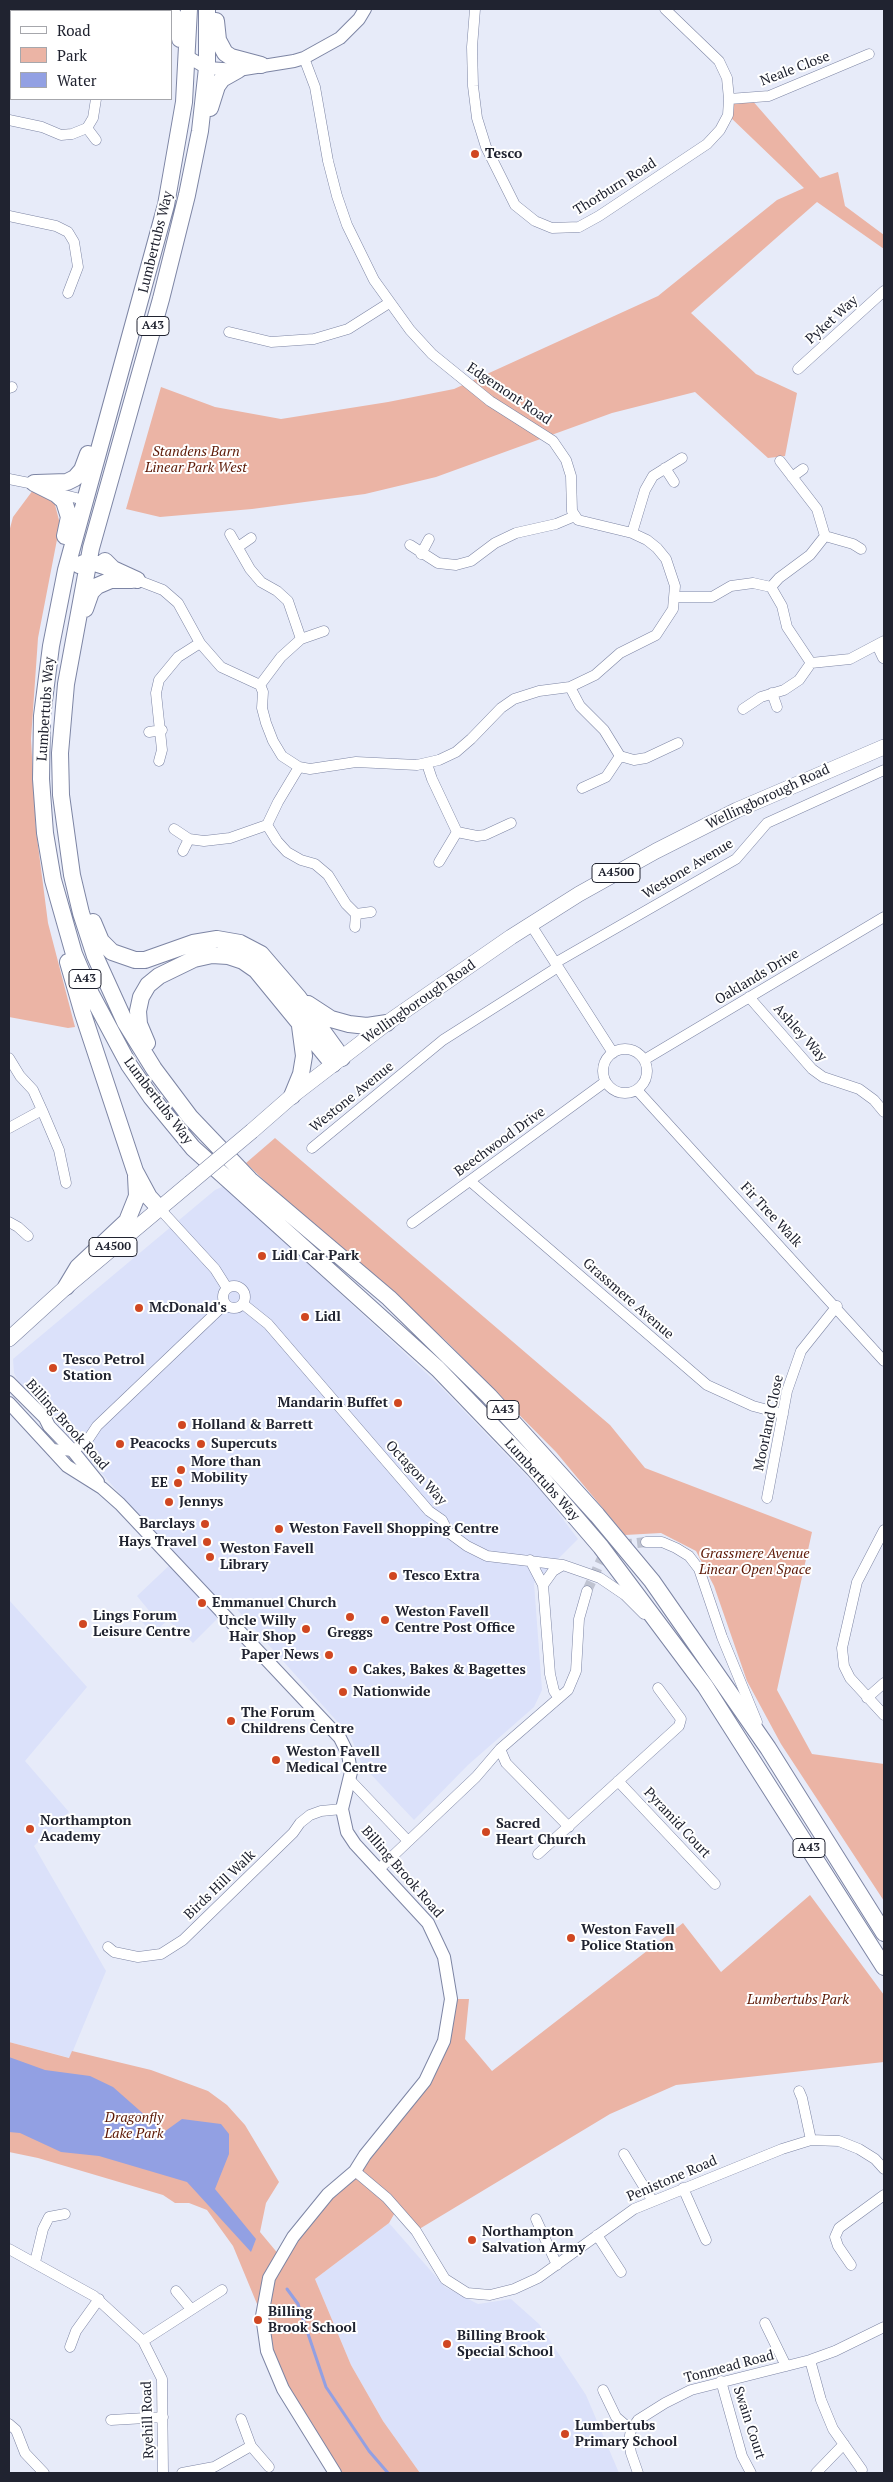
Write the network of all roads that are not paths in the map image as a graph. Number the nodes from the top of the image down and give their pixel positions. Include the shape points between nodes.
1 (189, 9) edge
2 (207, 9) edge
3 (216, 9) edge
4 (365, 9) edge
5 (475, 9) edge
6 (666, 9) edge
7 (172, 14) edge
8 (869, 54) dead end
9 (188, 57) junction
10 (304, 58) junction
11 (261, 65) junction
12 (206, 68) junction
13 (238, 70) junction
14 (96, 100) edge
15 (729, 100) junction
16 (9, 120) edge
17 (87, 128) junction
18 (180, 133) junction
19 (96, 140) dead end
20 (187, 195) junction
21 (9, 216) edge
22 (884, 291) edge
23 (68, 293) dead end
24 (389, 303) junction
25 (229, 332) dead end
26 (144, 355) junction
27 (798, 369) dead end
28 (117, 386) junction
29 (116, 454) junction
30 (682, 458) dead end
31 (780, 461) dead end
32 (665, 468) junction
33 (803, 468) dead end
34 (792, 477) junction
35 (9, 479) edge
36 (674, 482) dead end
37 (34, 483) junction
38 (84, 500) junction
39 (575, 516) junction
40 (632, 533) junction
41 (230, 534) dead end
42 (825, 536) junction
43 (251, 538) dead end
44 (429, 539) dead end
45 (410, 545) dead end
46 (238, 547) junction
47 (861, 549) dead end
48 (422, 554) junction
49 (88, 562) junction
50 (113, 569) junction
51 (137, 580) junction
52 (771, 587) junction
53 (675, 597) junction
54 (324, 631) dead end
55 (72, 639) junction
56 (301, 639) junction
57 (200, 643) junction
58 (880, 643) edge
59 (51, 646) junction
60 (883, 658) dead end
61 (811, 663) junction
62 (260, 685) junction
63 (570, 687) junction
64 (772, 693) junction
65 (777, 707) dead end
66 (742, 709) dead end
67 (42, 716) junction
68 (162, 730) junction
69 (150, 732) dead end
70 (678, 743) dead end
71 (884, 746) edge
72 (620, 756) junction
73 (159, 761) dead end
74 (427, 764) junction
75 (299, 767) junction
76 (884, 770) edge
77 (582, 788) dead end
78 (511, 823) dead end
79 (267, 825) junction
80 (174, 829) dead end
81 (457, 832) junction
82 (189, 839) junction
83 (182, 851) dead end
84 (439, 862) dead end
85 (72, 875) junction
86 (53, 880) junction
87 (371, 912) dead end
88 (356, 914) junction
89 (884, 917) edge
90 (531, 925) junction
91 (354, 927) dead end
92 (556, 965) junction
93 (298, 997) junction
94 (749, 997) junction
95 (388, 1023) junction
96 (300, 1024) junction
97 (613, 1053) junction
98 (9, 1058) edge
99 (644, 1060) junction
100 (337, 1061) junction
101 (605, 1082) junction
102 (637, 1090) junction
103 (292, 1096) junction
104 (42, 1110) junction
105 (884, 1112) edge
106 (190, 1117) junction
107 (9, 1128) edge
108 (312, 1148) dead end
109 (136, 1171) junction
110 (470, 1181) junction
111 (66, 1183) dead end
112 (160, 1209) junction
113 (9, 1222) edge
114 (412, 1223) dead end
115 (28, 1236) dead end
116 (66, 1287) junction
117 (227, 1288) junction
118 (225, 1304) junction
119 (243, 1304) junction
120 (837, 1306) junction
121 (9, 1339) edge
122 (884, 1360) edge
123 (9, 1382) edge
124 (9, 1403) edge
125 (783, 1414) junction
126 (52, 1449) junction
127 (73, 1451) junction
128 (102, 1488) junction
129 (767, 1498) dead end
130 (884, 1530) edge
131 (646, 1542) tunnel mouth
132 (530, 1560) junction
133 (563, 1565) junction
134 (543, 1585) junction
135 (586, 1591) tunnel mouth
136 (660, 1624) junction
137 (884, 1683) edge
138 (658, 1688) dead end
139 (559, 1698) junction
140 (867, 1698) junction
141 (884, 1715) edge
142 (768, 1748) junction
143 (500, 1749) junction
144 (350, 1780) junction
145 (618, 1781) junction
146 (342, 1809) junction
147 (570, 1828) junction
148 (408, 1841) junction
149 (538, 1854) dead end
150 (379, 1869) junction
151 (715, 1884) dead end
152 (884, 1933) edge
153 (108, 1947) dead end
154 (884, 1967) edge
155 (798, 2091) dead end
156 (811, 2140) junction
157 (624, 2154) dead end
158 (880, 2156) edge
159 (884, 2168) edge
160 (355, 2171) junction
161 (683, 2188) junction
162 (884, 2195) edge
163 (652, 2200) junction
164 (65, 2214) dead end
165 (536, 2219) dead end
166 (597, 2235) junction
167 (706, 2240) dead end
168 (9, 2249) edge
169 (35, 2262) junction
170 (557, 2264) junction
171 (851, 2265) dead end
172 (621, 2272) dead end
173 (222, 2290) dead end
174 (176, 2291) dead end
175 (99, 2299) junction
176 (191, 2309) junction
177 (765, 2323) dead end
178 (884, 2327) edge
179 (143, 2342) junction
180 (70, 2348) dead end
181 (810, 2360) junction
182 (786, 2366) junction
183 (721, 2381) junction
184 (603, 2390) dead end
185 (163, 2417) junction
186 (111, 2420) dead end
187 (241, 2420) dead end
188 (9, 2424) edge
189 (631, 2430) junction
190 (844, 2444) junction
191 (251, 2446) junction
192 (269, 2468) dead end
193 (214, 2470) edge
194 (862, 2470) dead end
195 (44, 2473) edge
196 (163, 2473) edge
197 (182, 2473) edge
198 (335, 2473) edge
199 (638, 2473) edge
200 (751, 2473) edge
201 (816, 2473) edge

1 - 9 highway, Lumbertubs Way / A43
2 - 12 highway, Lumbertubs Way / A43
3 - 11 highway via 218,40 225,53
4 - 10 street via 340,38
5 - 15 street, Thorburn Road via 473,86 477,118 486,147 515,205 535,221 552,228 579,227 707,144 728,115
6 - 15 street, Thorburn Road via 719,61 727,78
7 - 18 highway via 179,22
8 - 15 street, Neale Close via 769,96
9 - 12 street
9 - 18 highway, Lumbertubs Way / A43
10 - 11 street
10 - 24 street, Edgemont Road via 315,87 328,161 342,210 360,255
11 - 13 street
12 - 13 street
12 - 20 highway, Lumbertubs Way / A43 via 200,131
13 - 20 highway via 222,80 213,94 197,183
14 - 17 street via 93,118
16 - 17 street via 61,135
17 - 19 street
18 - 28 highway, Lumbertubs Way / A43 via 166,205
20 - 26 highway, Lumbertubs Way / A43
21 - 23 street via 56,226 68,232 74,242 78,267
22 - 27 street, Pyket Way
24 - 25 street via 348,329 314,339 271,342
24 - 39 street, Edgemont Road via 432,354 460,379 553,441 566,460 571,476 571,506
26 - 29 highway, Lumbertubs Way / A43
26 - 38 highway via 130,378 96,498
28 - 37 highway via 100,413 82,470 76,478 67,482
28 - 38 highway, Lumbertubs Way / A43
29 - 49 highway, Lumbertubs Way / A43
29 - 50 highway via 113,492 101,553
30 - 32 street
31 - 34 street
32 - 36 street
32 - 40 street via 653,476 645,490
33 - 34 street
34 - 42 street via 817,509
35 - 37 street
37 - 38 street
37 - 59 highway via 64,501 69,517 50,604
38 - 59 highway, Lumbertubs Way / A43
39 - 40 street via 585,523
39 - 48 street via 516,533 495,543 471,561 456,565 438,563
40 - 53 street via 647,540 666,559 675,586
41 - 46 street
42 - 47 street
42 - 52 street via 810,555 778,578
43 - 46 street
44 - 48 street
45 - 48 street
46 - 56 street via 250,570 261,582 288,601
49 - 50 highway
49 - 55 highway, Lumbertubs Way / A43
49 - 67 highway via 78,565 73,574 53,688
50 - 51 highway
51 - 55 highway via 111,580 97,586 88,598
51 - 57 street via 163,590 178,603
52 - 53 street via 753,583 731,586 712,597
52 - 61 street via 782,606 787,627
53 - 63 street via 673,609 656,635 620,653 595,675
54 - 56 street
55 - 85 highway, Lumbertubs Way / A43 via 60,753 61,795
56 - 62 street via 281,657
57 - 62 street via 221,667
57 - 68 street via 178,657 159,680 156,693
58 - 60 street
58 - 61 street via 850,659
59 - 67 highway, Lumbertubs Way / A43
61 - 64 street via 799,680 784,690
62 - 75 street via 262,708 273,741 282,756
63 - 72 street via 580,706 604,730
63 - 74 street via 539,691 514,699 456,752
64 - 65 street
64 - 66 street
67 - 86 highway, Lumbertubs Way / A43 via 41,779
68 - 69 street
68 - 73 street
70 - 72 street via 646,758 634,760
71 - 90 main road, Wellingborough Road / A4500 via 737,810 656,851
72 - 77 street via 606,778
74 - 75 street via 402,766 356,762 310,769
74 - 81 street
75 - 79 street
76 - 92 street, Westone Avenue via 767,823 736,859
78 - 81 street via 485,835
79 - 82 street via 230,838
79 - 88 street via 287,852 316,864 328,874
80 - 82 street
81 - 84 street
82 - 83 street
85 - 93 highway via 85,894 91,919 102,941 112,952 126,958 145,960 217,939 240,943 261,954
85 - 106 highway, Lumbertubs Way / A43 via 95,956 125,1022 154,1070
86 - 109 highway via 61,937
86 - 136 highway, Lumbertubs Way / A43 via 63,919 91,994 129,1065 170,1122 250,1201 438,1369 534,1469 601,1547
87 - 88 street
88 - 91 street
89 - 94 street, Oaklands Drive
90 - 92 street
90 - 95 main road, Wellingborough Road / A4500
92 - 97 street
92 - 108 street, Westone Avenue via 443,1040
93 - 95 highway via 331,1019 367,1026
93 - 100 highway
94 - 99 street, Oaklands Drive
94 - 105 street, Ashley Way via 812,1069 823,1077 859,1089
95 - 100 main road, Wellingborough Road / A4500
96 - 100 highway
96 - 103 highway via 304,1056
96 - 106 highway via 256,970 228,956 194,959 171,969 148,985 141,997 139,1024
97 - 99 street via 628,1050
97 - 101 street via 605,1061
98 - 104 street via 33,1090
99 - 102 street via 647,1075
100 - 103 main road, Wellingborough Road / A4500
101 - 102 street via 622,1093
101 - 110 street, Beechwood Drive
102 - 120 street, Fir Tree Walk
103 - 112 main road, Wellingborough Road / A4500, bridge
104 - 107 street
104 - 111 street via 59,1150
106 - 142 highway, Lumbertubs Way / A43 via 250,1180 437,1343 542,1452 652,1581
109 - 112 highway
109 - 116 highway via 138,1196 133,1212 78,1267
110 - 114 street, Beechwood Drive
110 - 125 street, Grassmere Avenue via 707,1385 753,1406
112 - 116 main road, Wellingborough Road / A4500
112 - 117 street via 215,1269
113 - 115 street
116 - 121 main road, Wellingborough Road / A4500
117 - 118 street via 222,1297
117 - 119 street via 242,1289 245,1296
118 - 119 street via 235,1308
118 - 127 street
119 - 132 street, Octagon Way via 268,1324 429,1511 442,1520 448,1532 487,1556
120 - 122 street, Fir Tree Walk
120 - 125 street, Moorland Close via 801,1351
123 - 127 street, Billing Brook Road
124 - 126 street, Billing Brook Road
125 - 129 street, Moorland Close
126 - 127 street
126 - 128 street, Billing Brook Road via 67,1466
127 - 128 street, Billing Brook Road
128 - 144 street, Billing Brook Road via 333,1729 348,1754
130 - 140 street via 857,1582 842,1648 846,1672
131 - 142 street via 662,1542 676,1548 689,1556 699,1569 735,1672
132 - 133 street, Octagon Way
132 - 134 street
133 - 134 street via 553,1571
133 - 136 street, Octagon Way via 600,1578
134 - 139 street via 550,1674 554,1692
135 - 139 street via 579,1620 576,1671 568,1690
136 - 154 highway, Lumbertubs Way / A43 via 753,1759
137 - 140 street
138 - 145 street via 681,1719 679,1726
139 - 143 street
140 - 141 street
142 - 152 highway, Lumbertubs Way / A43
143 - 147 street via 506,1763
143 - 148 street via 476,1777
144 - 146 street, Billing Brook Road
144 - 148 street
145 - 147 street
145 - 151 street, Pyramid Court
146 - 150 street, Billing Brook Road via 347,1832
146 - 153 street, Birds Hill Walk via 310,1815 183,1940 161,1954 138,1957 114,1952
147 - 149 street
148 - 150 street
150 - 160 street, Billing Brook Road via 434,1932 444,1957 450,1999 444,2041 425,2082 364,2155
155 - 156 street
156 - 158 street, Penistone Road via 839,2141
156 - 161 street, Penistone Road
157 - 163 street
158 - 159 street, Penistone Road
160 - 170 street, Penistone Road via 388,2198 410,2223 445,2279 466,2293 490,2295 514,2288 538,2278
160 - 198 street, Billing Brook Road via 328,2194 280,2256 269,2278 262,2316 267,2351 283,2389
161 - 163 street, Penistone Road
161 - 167 street
162 - 171 street via 839,2228 835,2237
163 - 166 street, Penistone Road
164 - 169 street via 48,2217
165 - 170 street
166 - 170 street, Penistone Road
166 - 172 street
168 - 169 street, Ryehill Road
169 - 175 street, Ryehill Road
173 - 176 street
174 - 176 street
175 - 179 street, Ryehill Road
175 - 180 street via 76,2331
176 - 179 street
177 - 182 street
178 - 181 street, Tonmead Road
179 - 185 street, Ryehill Road via 162,2379
181 - 182 street, Tonmead Road
181 - 190 street via 821,2400 833,2429
182 - 183 street, Tonmead Road
183 - 189 street, Tonmead Road via 691,2390 665,2403 638,2420
183 - 200 street, Swain Court via 742,2456
184 - 189 street via 616,2417
185 - 186 street
185 - 196 street, Ryehill Road
187 - 191 street
188 - 195 street via 16,2430 25,2453
189 - 199 street via 629,2441
190 - 194 street
190 - 201 street
191 - 192 street
191 - 193 street
193 - 197 street

